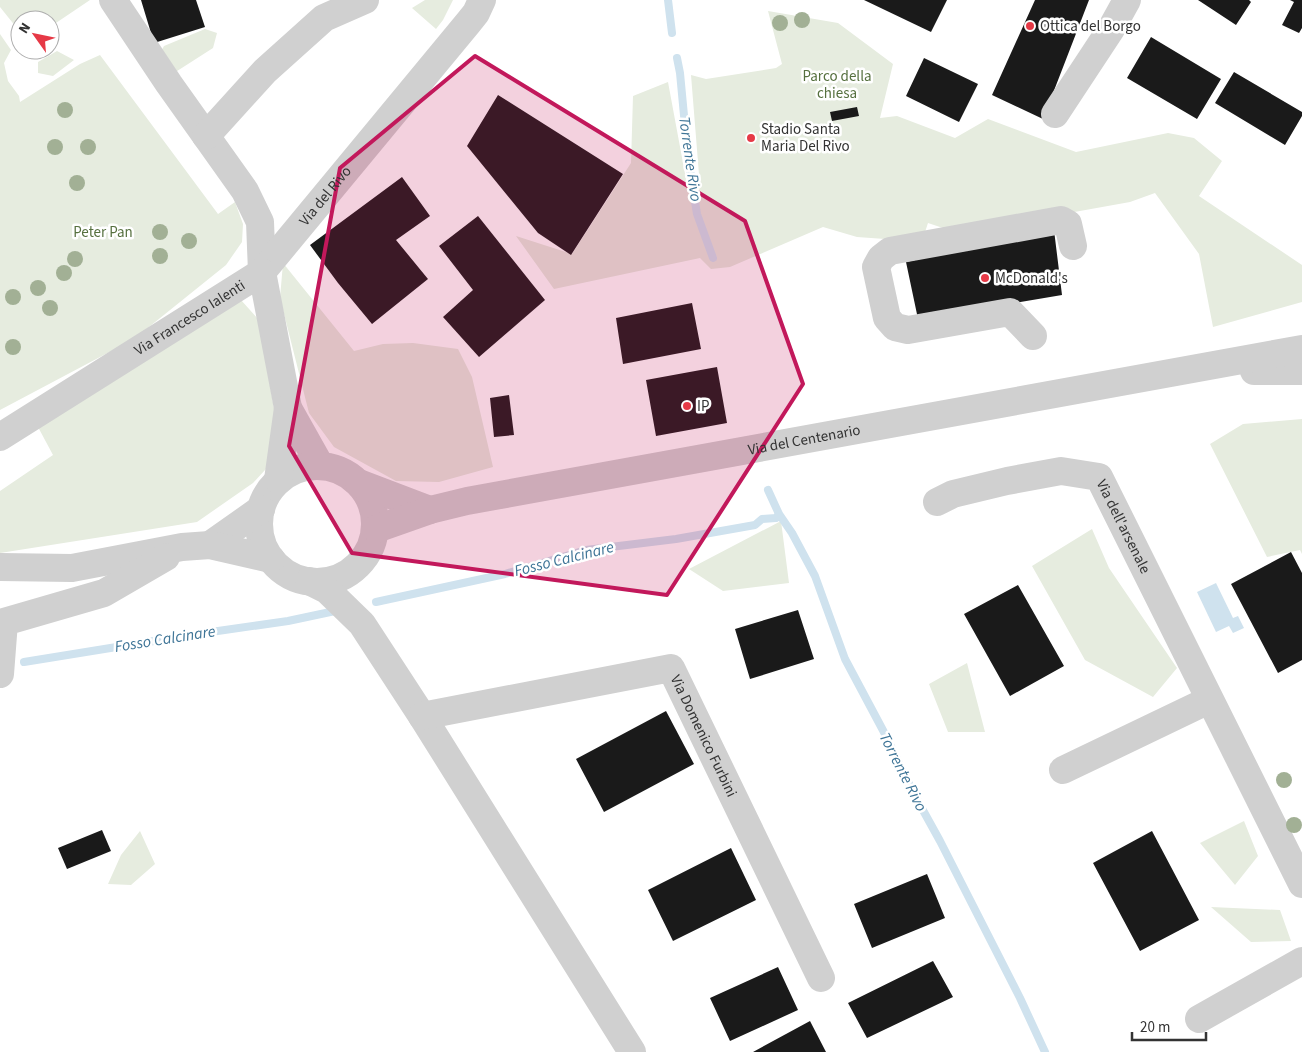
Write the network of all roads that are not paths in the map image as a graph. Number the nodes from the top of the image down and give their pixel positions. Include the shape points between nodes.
1 (113, 0) edge
2 (365, 0) edge
3 (482, 0) edge
4 (1127, 0) edge
5 (1055, 114) dead end
6 (206, 136) junction
7 (1073, 246) dead end
8 (262, 272) junction
9 (1033, 336) dead end
10 (1302, 349) edge
11 (1302, 371) edge
12 (1180, 372) junction
13 (288, 408) junction
14 (0, 437) edge
15 (320, 466) junction
16 (278, 480) junction
17 (359, 483) junction
18 (937, 502) dead end
19 (261, 509) junction
20 (430, 510) junction
21 (376, 529) junction
22 (210, 545) junction
23 (182, 547) junction
24 (271, 560) junction
25 (0, 567) edge
26 (72, 568) junction
27 (348, 573) junction
28 (309, 581) junction
29 (0, 587) edge
30 (362, 624) junction
31 (0, 674) edge
32 (1209, 700) junction
33 (422, 716) junction
34 (1063, 770) dead end
35 (1298, 868) edge
36 (1302, 961) edge
37 (821, 978) dead end
38 (1199, 1018) dead end
39 (632, 1052) edge

1 - 6 street
2 - 6 street via 324,18 273,77
3 - 8 street, Via del Rivo via 472,18
4 - 5 street via 1112,30
6 - 8 street via 245,190 260,222
7 - 9 street via 1068,224 1062,220 890,251 876,267 887,318 895,327 908,330 1010,312
8 - 13 street, Via Francesco Ialenti
8 - 14 street, Via Francesco Ialenti
10 - 12 street
11 - 12 street
12 - 20 street, Via del Centenario
13 - 15 street
13 - 16 street
15 - 16 street via 305,466
15 - 17 street via 348,474
16 - 19 street
17 - 20 street
17 - 21 street via 369,496
18 - 32 street, Via dell'arsenale via 953,494 1061,471 1099,477
19 - 22 street
19 - 24 street via 260,536
20 - 21 street, Via del Centenario
21 - 27 street via 367,554
22 - 23 street
22 - 24 street
23 - 26 street
23 - 31 street via 104,593 4,622
24 - 28 street via 295,578
25 - 26 street
26 - 29 street
27 - 28 street via 323,582
27 - 30 street
28 - 30 street via 327,590
30 - 33 street
32 - 34 street
32 - 35 street, Via dell'arsenale
33 - 37 street, Via Domenico Furbini via 671,668
33 - 39 street
36 - 38 street

